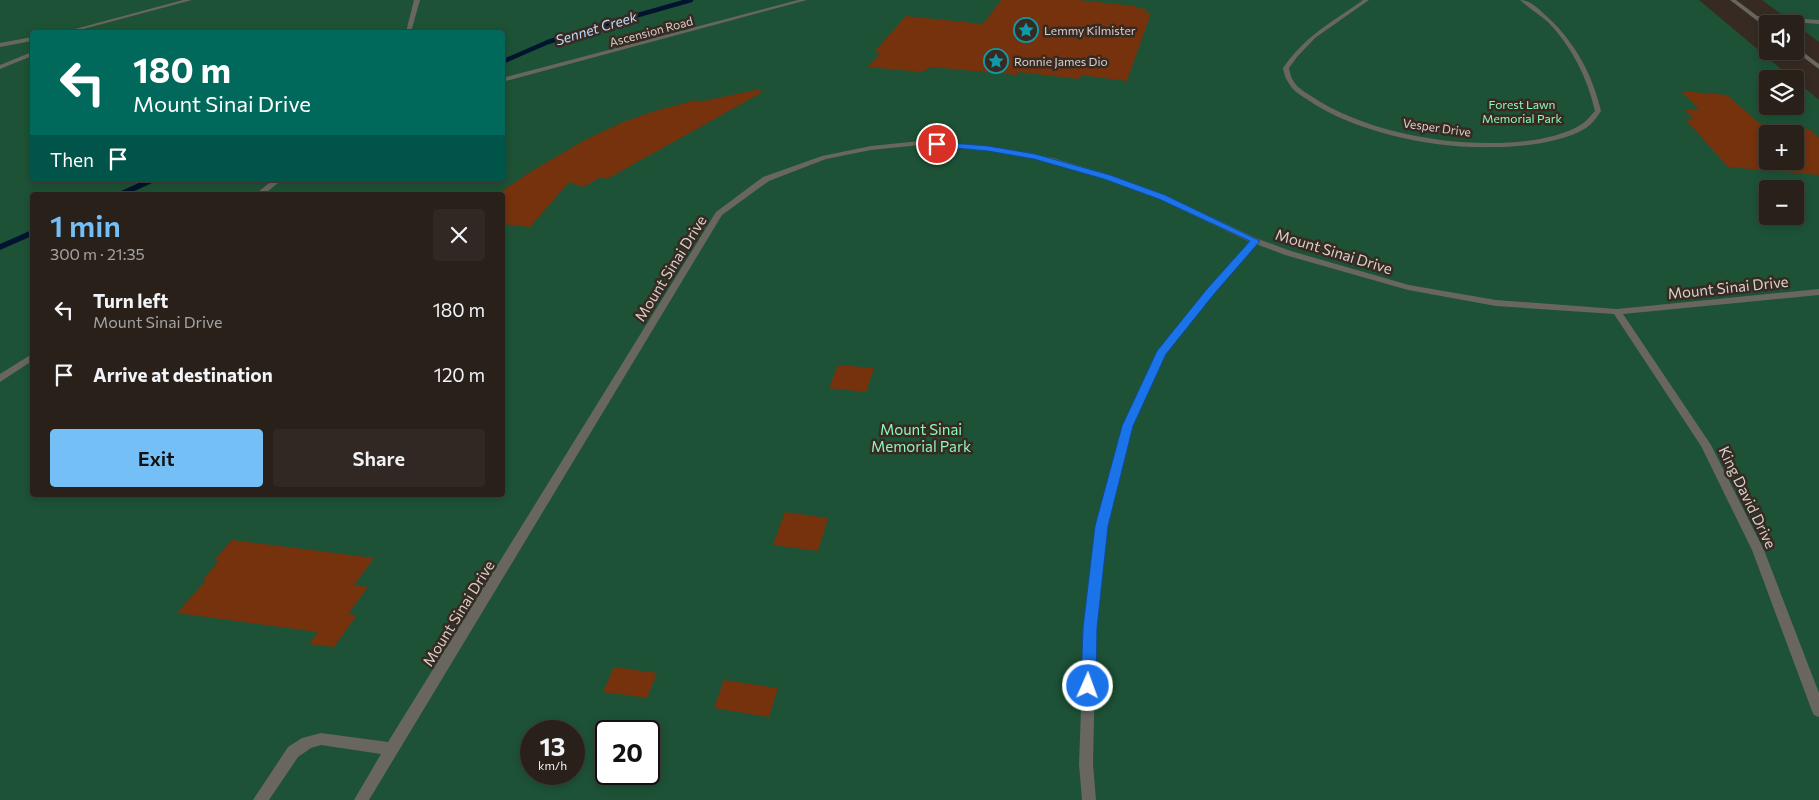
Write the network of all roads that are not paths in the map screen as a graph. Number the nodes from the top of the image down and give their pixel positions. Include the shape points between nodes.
1 (189, 0) edge
2 (417, 0) edge
3 (804, 0) edge
4 (1366, 0) edge
5 (1523, 0) edge
6 (1733, 0) edge
7 (1757, 18) joint
8 (1819, 22) edge
9 (83, 30) edge
10 (409, 30) edge
11 (30, 39) edge
12 (0, 45) edge
13 (30, 55) edge
14 (1804, 55) edge
15 (1819, 66) edge
16 (0, 67) edge
17 (505, 79) edge
18 (275, 182) edge
19 (262, 192) edge
20 (1255, 241) junction
21 (1819, 292) edge
22 (1617, 312) junction
23 (30, 359) edge
24 (0, 379) edge
25 (1819, 711) edge
26 (391, 749) junction
27 (260, 800) edge
28 (361, 800) edge
29 (1089, 800) edge

1 - 9 street
2 - 10 street
3 - 17 street, Ascension Road
4 - 5 street, Vesper Drive via 1320,29 1297,51 1286,68 1291,83 1309,99 1341,116 1391,132 1485,145 1556,137 1584,126 1598,110 1585,68 1551,22
6 - 7 street
7 - 8 street
11 - 12 street
13 - 16 street
14 - 15 street
18 - 19 street
20 - 22 street, Mount Sinai Drive via 1408,287 1496,303
20 - 26 street, Mount Sinai Drive via 1162,197 1107,177 1050,160 988,148 920,143 872,148 824,157 766,179 719,214
20 - 29 street via 1161,354 1128,426 1102,526 1090,628 1086,764
21 - 22 street, Mount Sinai Drive
22 - 25 street, King David Drive via 1706,446 1758,550
23 - 24 street
26 - 27 street via 321,738 307,743 292,752
26 - 28 street, Mount Sinai Drive

